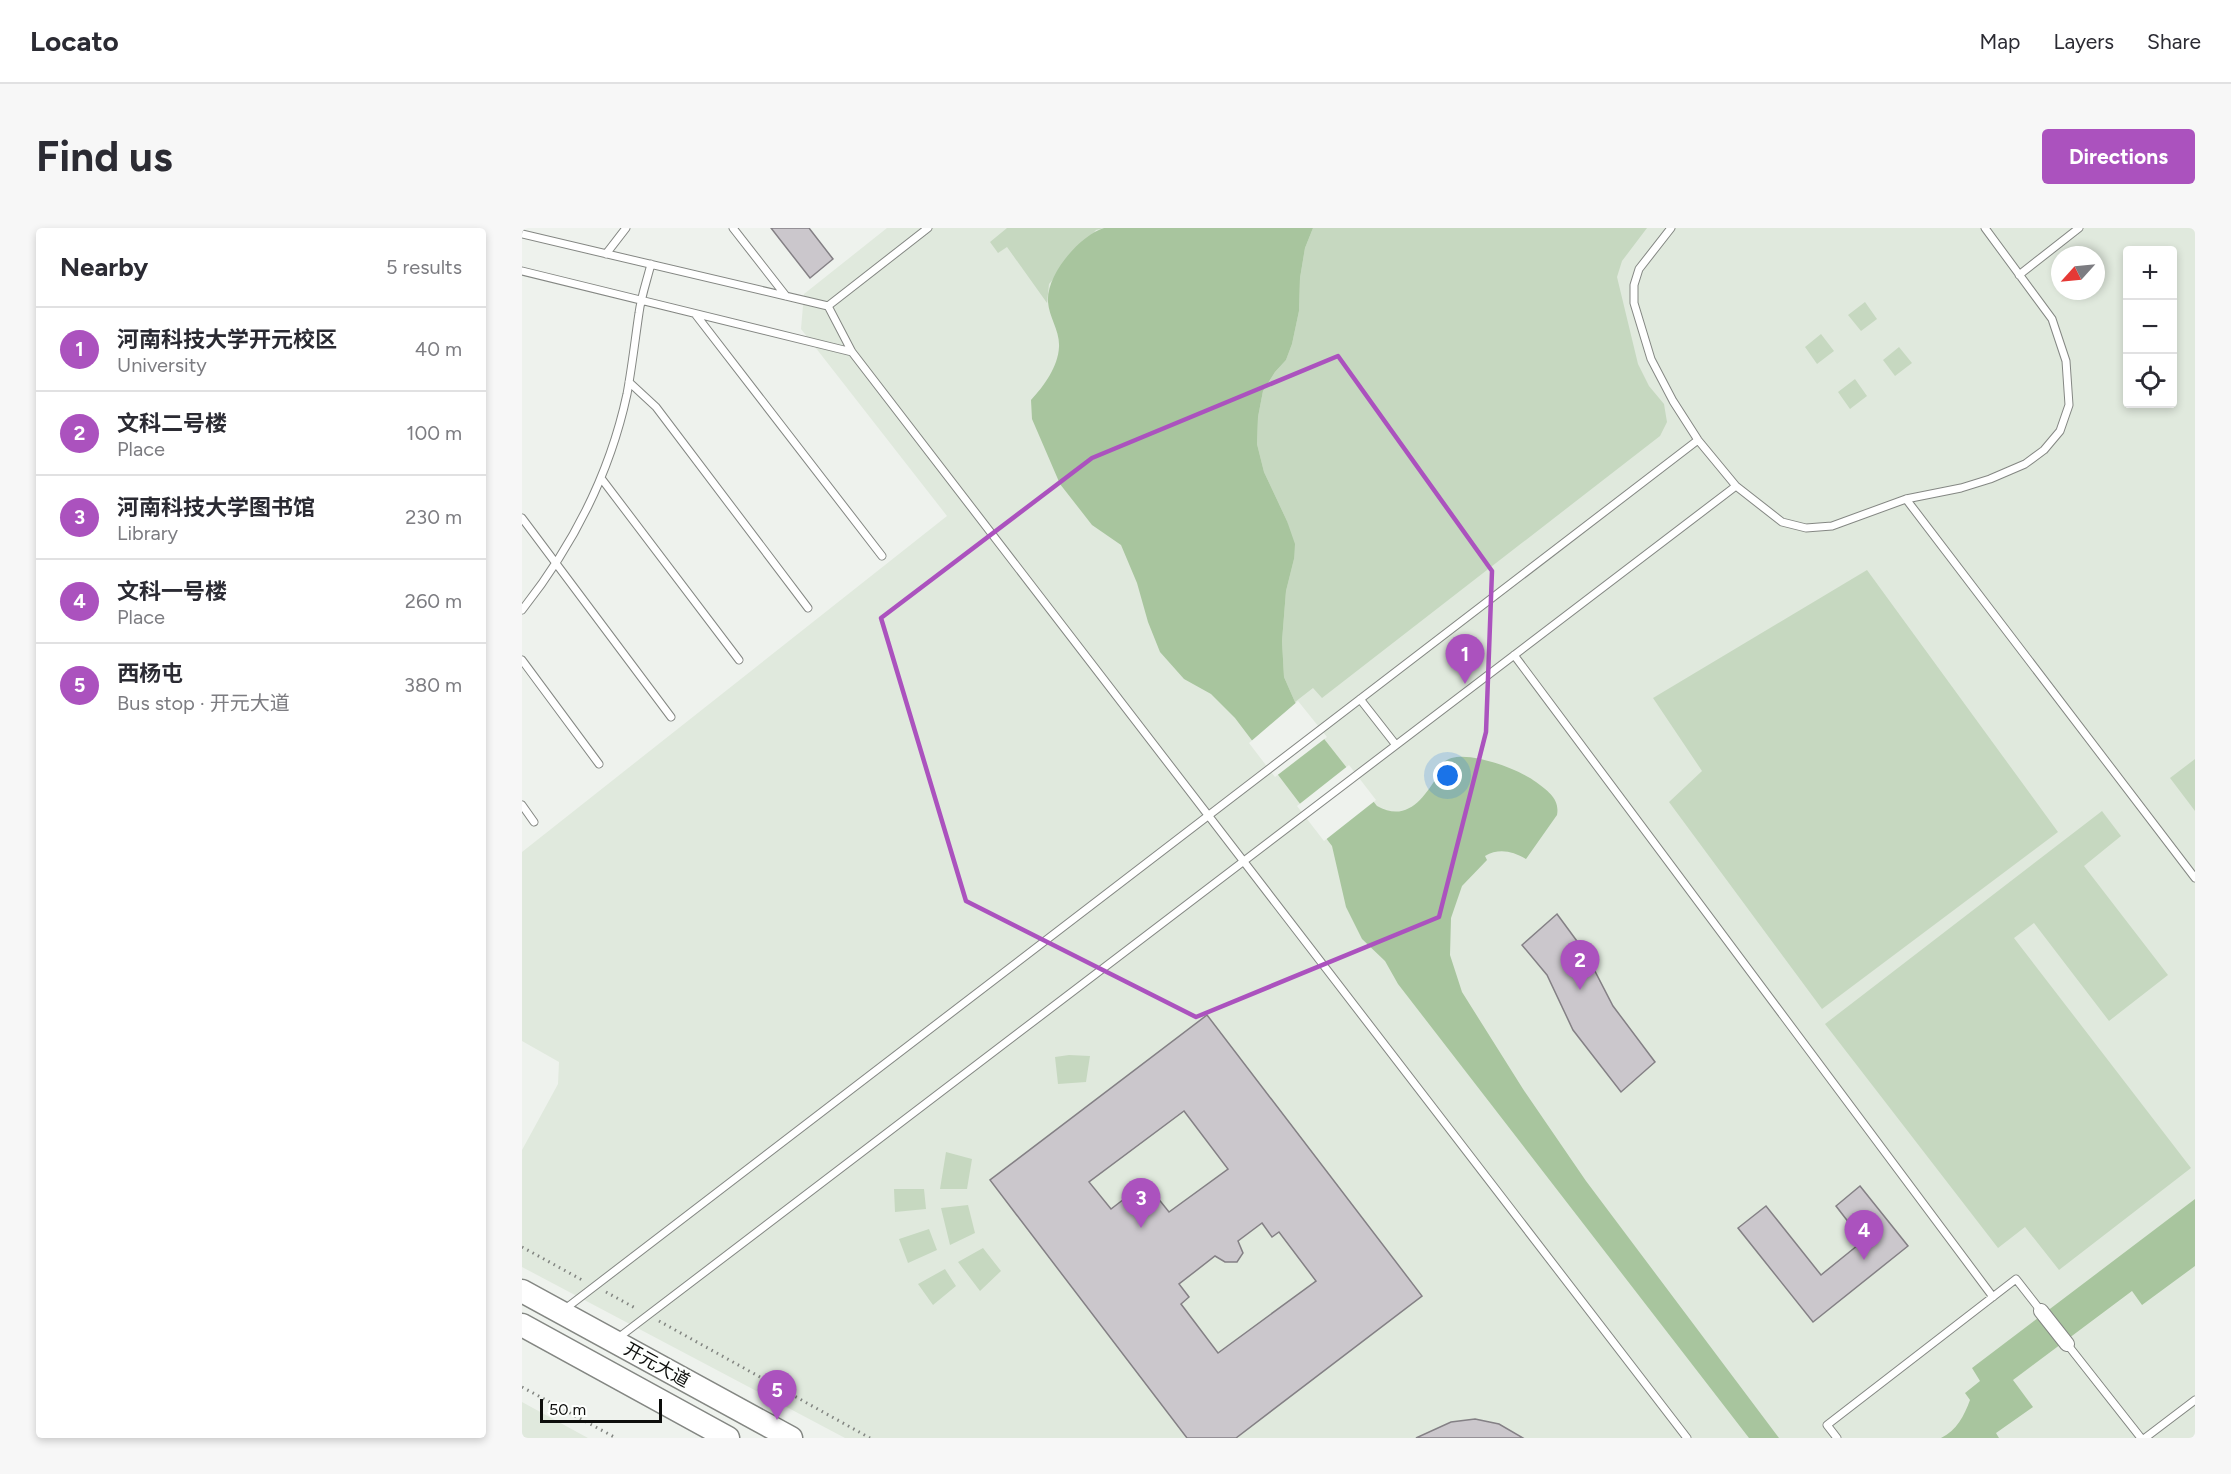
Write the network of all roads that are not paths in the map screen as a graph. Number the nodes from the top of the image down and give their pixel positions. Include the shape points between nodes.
1 (626, 228) edge
2 (733, 228) edge
3 (928, 228) edge
4 (1671, 228) edge
5 (1985, 228) edge
6 (2079, 228) edge
7 (522, 234) edge
8 (606, 254) junction
9 (651, 264) junction
10 (522, 271) edge
11 (2019, 275) junction
12 (786, 296) junction
13 (641, 302) junction
14 (828, 306) junction
15 (696, 315) junction
16 (852, 352) junction
17 (629, 382) junction
18 (1698, 440) junction
19 (601, 478) junction
20 (1736, 486) junction
21 (1906, 499) junction
22 (522, 518) edge
23 (882, 556) dead end
24 (556, 563) junction
25 (808, 609) dead end
26 (522, 610) edge
27 (1514, 655) junction
28 (522, 660) edge
29 (739, 660) dead end
30 (1360, 699) junction
31 (671, 717) dead end
32 (1396, 746) junction
33 (600, 764) dead end
34 (522, 805) edge
35 (1208, 816) junction
36 (534, 822) dead end
37 (1243, 862) junction
38 (2195, 878) edge
39 (522, 1291) edge
40 (1993, 1297) junction
41 (2041, 1311) joint
42 (542, 1323) edge
43 (2067, 1344) joint
44 (600, 1351) junction
45 (2195, 1400) edge
46 (728, 1438) edge
47 (791, 1438) edge
48 (1688, 1438) edge
49 (1837, 1438) edge
50 (2143, 1438) edge

1 - 8 lane
2 - 12 lane
3 - 14 lane
4 - 18 lane via 1639,269 1634,303 1651,359
5 - 11 lane
6 - 11 lane
7 - 8 lane
8 - 9 lane
9 - 12 lane
9 - 13 lane
10 - 13 lane
11 - 21 lane via 2052,319 2066,361 2068,405 2060,431 2025,464 1961,488
12 - 14 lane
13 - 15 lane
13 - 17 lane
14 - 16 lane
15 - 16 lane
15 - 23 lane
16 - 35 lane
17 - 19 lane
17 - 25 lane via 656,407
18 - 20 lane
18 - 30 lane
19 - 24 lane
19 - 29 lane
20 - 21 lane via 1782,522 1806,528 1832,526
20 - 27 lane
21 - 38 lane
22 - 24 lane
24 - 26 lane
24 - 31 lane
27 - 32 lane
27 - 40 lane
28 - 33 lane
30 - 32 lane
30 - 35 lane
32 - 37 lane
34 - 36 lane
35 - 37 lane
35 - 42 lane
37 - 44 lane
37 - 48 lane
39 - 42 main road, 开元大道
40 - 41 lane via 2016,1279
40 - 49 lane via 1827,1425
41 - 43 street
42 - 44 main road, 开元大道
42 - 44 main road, 开元大道
43 - 50 lane
44 - 46 main road, 开元大道
44 - 47 main road, 开元大道
45 - 50 lane

